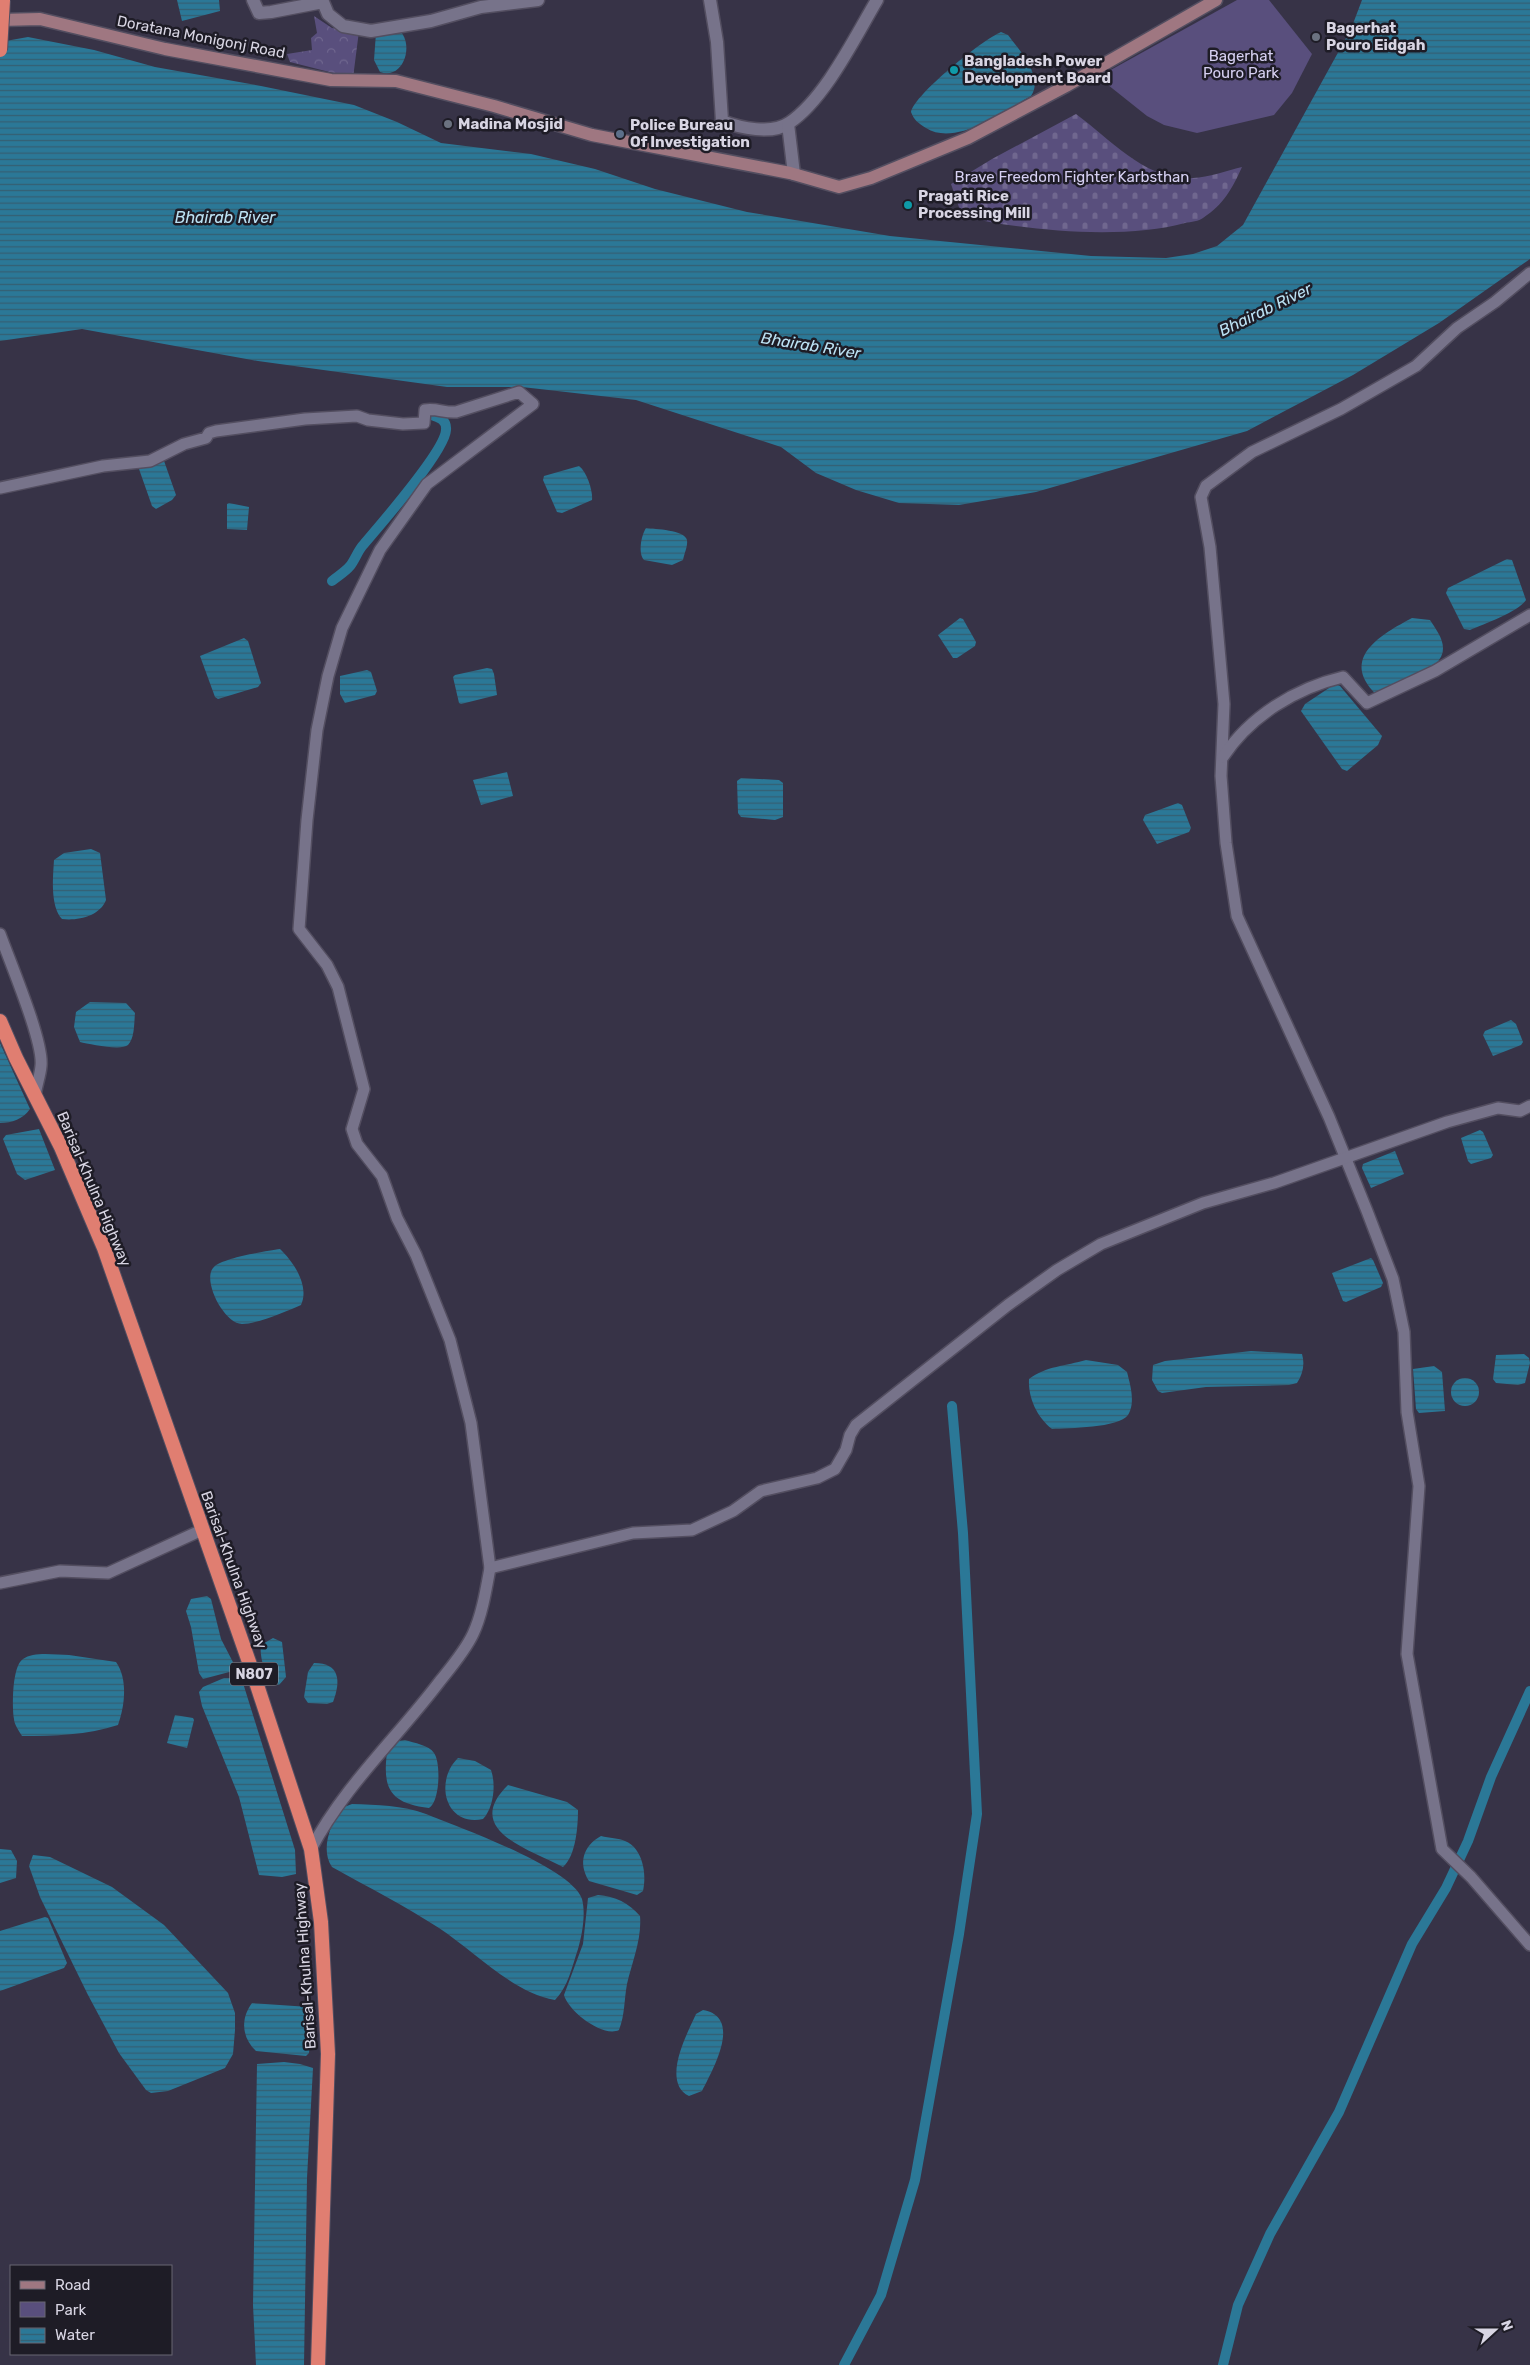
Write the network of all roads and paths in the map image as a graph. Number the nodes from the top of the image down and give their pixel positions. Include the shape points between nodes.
1 (3, 0) edge
2 (253, 0) edge
3 (538, 0) edge
4 (710, 0) edge
5 (877, 0) edge
6 (1216, 0) edge
7 (0, 20) edge
8 (0, 50) edge
9 (788, 124) junction
10 (794, 174) junction
11 (1530, 273) edge
12 (0, 488) edge
13 (1530, 615) edge
14 (1222, 758) junction
15 (0, 934) edge
16 (0, 1021) edge
17 (35, 1096) junction
18 (1530, 1106) edge
19 (1344, 1159) junction
20 (202, 1530) junction
21 (490, 1568) junction
22 (0, 1583) edge
23 (311, 1849) junction
24 (1530, 1945) edge
25 (318, 2365) edge

1 - 8 highway, bridge
2 - 3 street via 259,12 323,2 328,14 343,26 371,31 431,21 481,7
4 - 9 street via 718,42 722,122 768,130
5 - 9 street via 837,68 811,102
6 - 10 main road, Doratana Monigonj Road via 968,138 871,178 839,187
7 - 10 main road, Doratana Monigonj Road via 40,19 165,49 332,80 396,80 592,135
9 - 10 street
11 - 14 street via 1457,328 1416,366 1341,410 1252,452 1206,486 1201,498 1210,547 1224,704
12 - 21 street via 103,466 150,461 216,431 305,419 357,416 403,424 424,423 423,412 426,410 456,412 519,392 533,404 427,484 380,550 342,628 317,730 299,928 327,965 338,987 364,1089 352,1130 357,1144 382,1176 396,1218 416,1255 450,1340 471,1423
13 - 14 street via 1436,671 1367,703 1343,677 1304,691 1258,717 1234,739
14 - 19 street via 1226,843 1237,916 1329,1117
15 - 17 street via 38,1042 41,1066
16 - 17 highway, Barisal-Khulna Highway / N807
17 - 20 highway, Barisal-Khulna Highway / N807 via 104,1248
18 - 19 street via 1520,1111 1498,1108 1446,1122
19 - 21 street via 1203,1203 1101,1244 1057,1270 856,1425 841,1461 817,1478 761,1491 734,1511 692,1530 632,1533
19 - 24 street via 1392,1279 1404,1332 1407,1412 1419,1486 1407,1654 1442,1848 1472,1877
20 - 22 street via 108,1574 60,1571
20 - 23 highway, Barisal-Khulna Highway / N807 via 256,1679
21 - 23 street via 473,1634 422,1705 351,1786
23 - 25 highway, Barisal-Khulna Highway / N807 via 321,1922 328,2054

